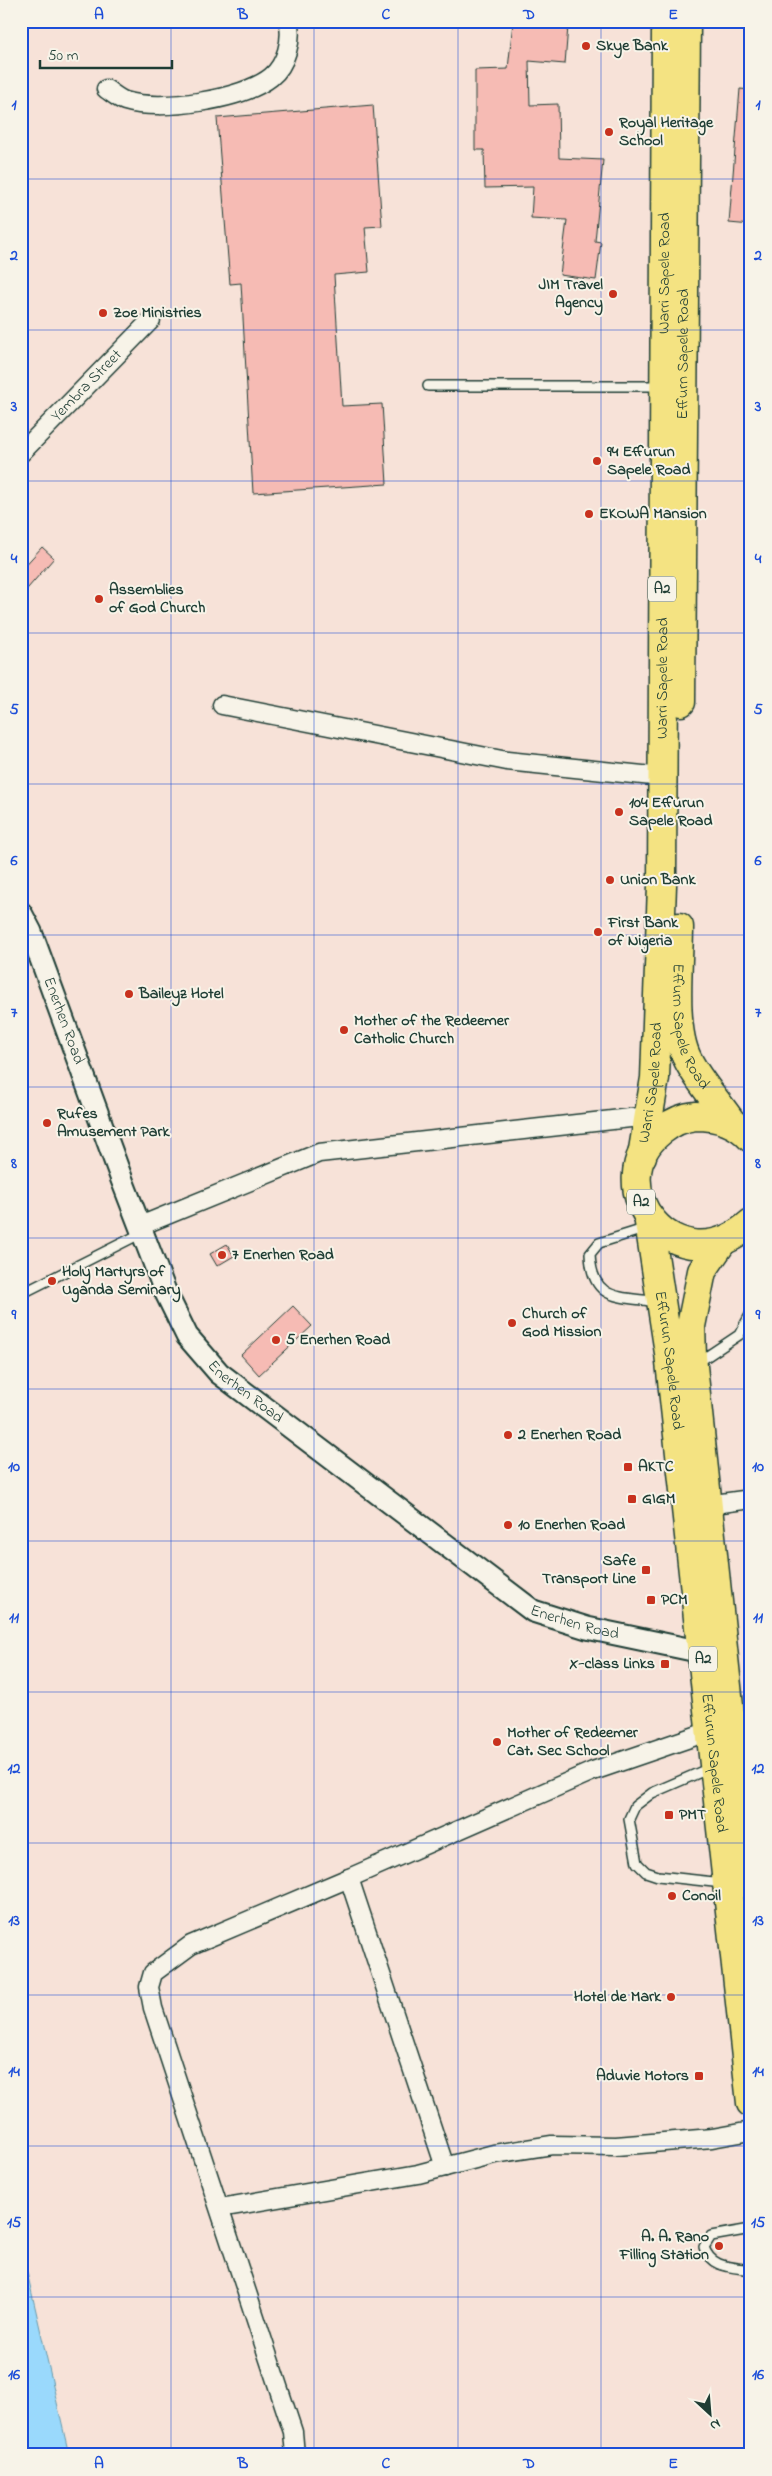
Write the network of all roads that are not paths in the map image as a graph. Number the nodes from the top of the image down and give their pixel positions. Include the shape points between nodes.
1 (288, 21) edge
2 (666, 21) edge
3 (686, 21) edge
4 (106, 89) dead end
5 (151, 320) dead end
6 (428, 386) dead end
7 (664, 386) junction
8 (21, 453) edge
9 (222, 706) dead end
10 (662, 777) junction
11 (21, 913) edge
12 (648, 1116) junction
13 (742, 1130) edge
14 (642, 1156) junction
15 (648, 1222) junction
16 (751, 1223) edge
17 (141, 1229) junction
18 (722, 1242) junction
19 (21, 1294) edge
20 (661, 1302) junction
21 (751, 1313) edge
22 (693, 1366) junction
23 (751, 1499) edge
24 (708, 1505) junction
25 (702, 1652) junction
26 (710, 1730) junction
27 (715, 1765) junction
28 (348, 1878) junction
29 (739, 1885) edge
30 (751, 2103) edge
31 (751, 2131) edge
32 (445, 2167) junction
33 (220, 2208) junction
34 (751, 2229) edge
35 (751, 2270) edge
36 (295, 2455) edge

1 - 4 street via 291,33 283,61 271,77 241,93 162,107 124,101
2 - 7 highway, Warri Sapele Road / A2
3 - 13 highway, Effurn Sapele Road / A2 via 678,1024 688,1060
5 - 8 street, Yembra Street
6 - 7 lane
7 - 10 highway, Warri Sapele Road / A2
9 - 10 street via 507,761
10 - 12 highway, Warri Sapele Road / A2 via 657,1046
11 - 17 street, Enerhen Road via 31,932
12 - 14 highway, Warri Sapele Road / A2
12 - 17 street via 319,1153
13 - 14 highway, A2 via 712,1116 690,1116 653,1137
14 - 15 highway, A2 via 637,1176 638,1190
15 - 18 highway, A2 via 681,1242 702,1245
15 - 20 highway, Effurun Sapele Road / A2
15 - 20 lane via 599,1243 590,1254 591,1268 594,1281 608,1293
16 - 18 highway, A2 via 739,1234
17 - 19 lane
17 - 25 street, Enerhen Road via 187,1336 219,1374 460,1558 533,1611 587,1628
18 - 22 highway, Effurun Sapele Road / A2 via 702,1271 695,1298 691,1326
20 - 25 highway, Effurun Sapele Road / A2
21 - 22 lane via 739,1335
22 - 24 highway, Effurun Sapele Road / A2
23 - 24 street
24 - 29 highway, Effurun Sapele Road / A2
25 - 26 highway, Effurun Sapele Road / A2
26 - 27 highway, Effurun Sapele Road / A2
26 - 28 street via 593,1771
27 - 29 highway, Effurun Sapele Road / A2
27 - 29 lane via 652,1793 635,1806 629,1819 637,1863 646,1872 658,1876
28 - 32 street
28 - 33 street via 191,1945 153,1973 149,1987 153,2008
29 - 30 highway, Effurun Sapele Road / A2
31 - 32 street via 712,2138 616,2146 552,2144
32 - 33 street
33 - 36 street via 293,2432
34 - 35 lane via 712,2236 704,2247 706,2256 713,2262

